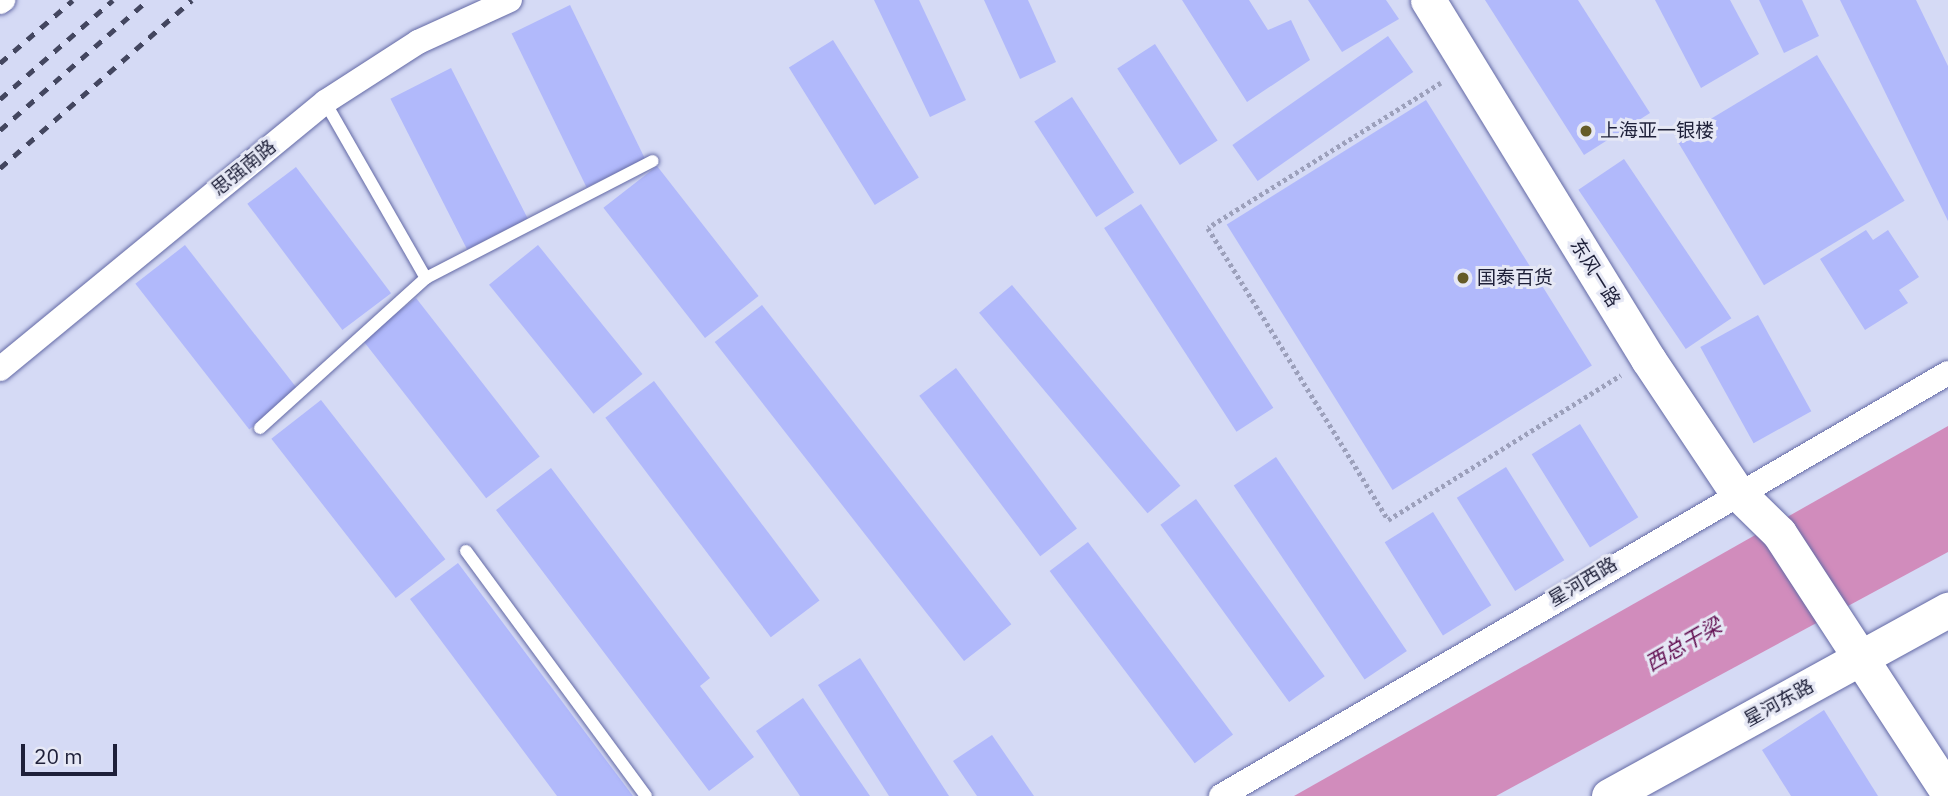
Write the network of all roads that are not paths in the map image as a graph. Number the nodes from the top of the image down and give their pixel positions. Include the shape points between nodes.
1 (510, 0) edge
2 (1428, 0) edge
3 (325, 102) junction
4 (653, 161) dead end
5 (426, 278) junction
6 (0, 369) edge
7 (1948, 373) edge
8 (260, 428) dead end
9 (1737, 491) junction
10 (466, 551) dead end
11 (1948, 610) edge
12 (1861, 658) junction
13 (1948, 793) edge
14 (646, 796) edge
15 (1221, 796) edge
16 (1609, 796) edge

1 - 3 street, 思强南路 via 418,43
2 - 9 street, 东风一路 via 1648,359
3 - 5 lane
3 - 6 street, 思强南路
4 - 5 lane
5 - 8 lane
7 - 9 street, 星河西路
9 - 12 street, 东风一路 via 1779,533 1829,617
9 - 15 street, 星河西路
10 - 14 lane
11 - 12 street, 星河东路
12 - 13 street
12 - 16 street, 星河东路

